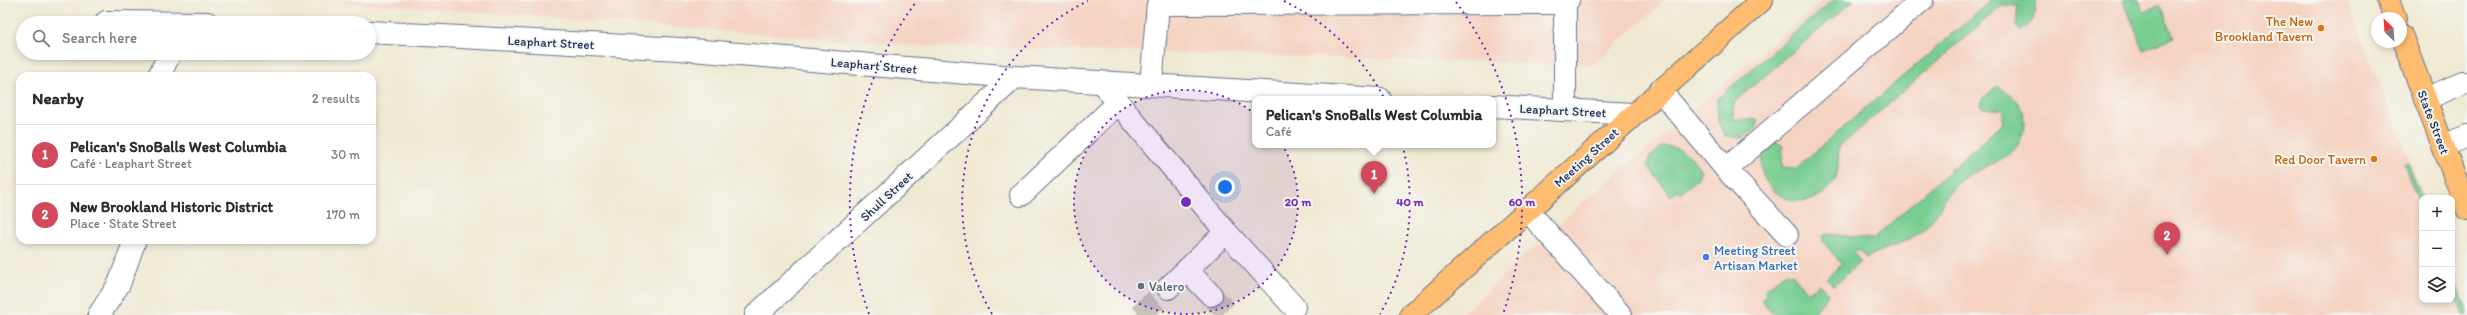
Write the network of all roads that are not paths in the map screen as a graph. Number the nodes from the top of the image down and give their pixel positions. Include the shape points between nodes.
1 (1762, 0) edge
2 (1922, 0) edge
3 (2388, 0) edge
4 (1566, 1) edge
5 (2393, 12) edge
6 (376, 32) edge
7 (2406, 48) edge
8 (167, 60) edge
9 (161, 72) edge
10 (1015, 77) junction
11 (1101, 82) junction
12 (2463, 83) dead end
13 (1151, 85) junction
14 (1660, 90) junction
15 (1331, 96) edge
16 (2425, 99) junction
17 (1118, 103) junction
18 (1496, 106) edge
19 (1565, 110) junction
20 (1632, 114) junction
21 (2467, 136) edge
22 (2443, 146) junction
23 (1726, 169) junction
24 (1021, 195) dead end
25 (2467, 209) edge
26 (1528, 210) junction
27 (1226, 232) junction
28 (1787, 235) dead end
29 (134, 244) edge
30 (1186, 270) junction
31 (1168, 288) tunnel mouth
32 (1211, 295) tunnel mouth
33 (1293, 312) edge
34 (99, 315) edge
35 (756, 315) edge
36 (1412, 315) edge
37 (1622, 315) edge

1 - 14 main road, Meeting Street
2 - 23 street
3 - 5 main road
4 - 13 street via 1158,4
4 - 19 street
6 - 10 street, Leaphart Street via 680,49
7 - 16 main road, State Street
8 - 9 street
10 - 11 street, Leaphart Street
10 - 35 street, Shull Street
11 - 13 street, Leaphart Street
11 - 17 street
12 - 16 street
13 - 15 street, Leaphart Street
14 - 20 main road, Meeting Street
14 - 23 street
16 - 22 main road, State Street
17 - 24 street
17 - 27 street
18 - 19 street, Leaphart Street
19 - 20 street, Leaphart Street
20 - 26 main road, Meeting Street
21 - 22 street
22 - 25 main road, State Street
23 - 28 street
26 - 36 main road, Meeting Street
26 - 37 street
27 - 30 street
27 - 33 street
29 - 34 street via 119,284
30 - 31 street
30 - 32 street

